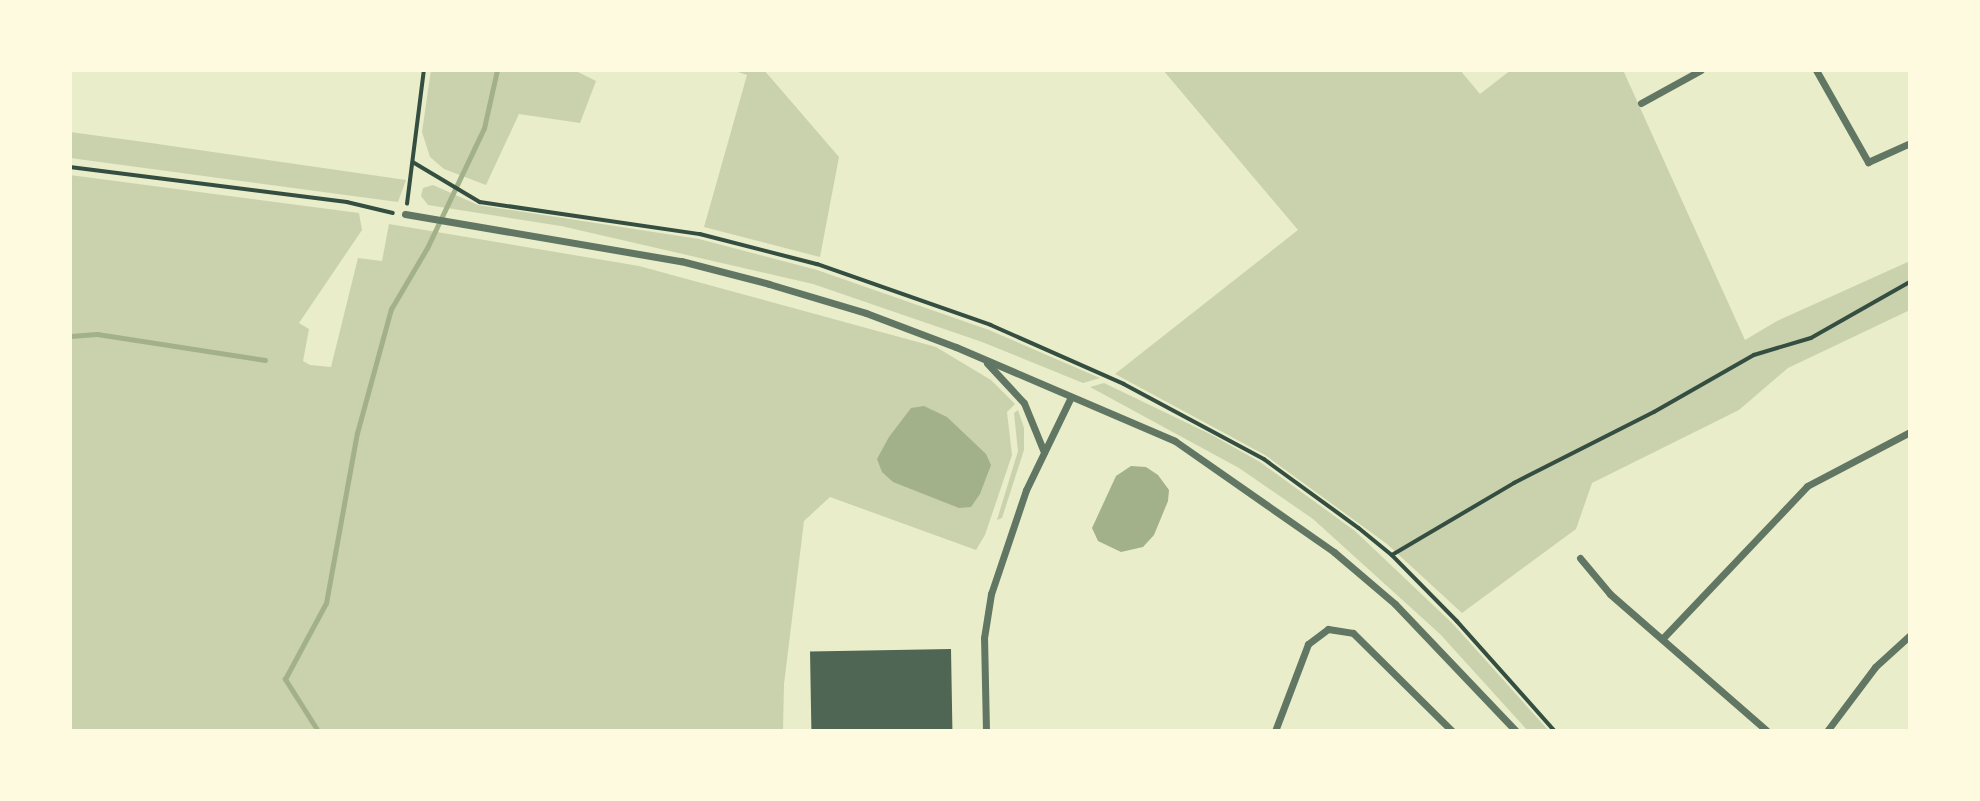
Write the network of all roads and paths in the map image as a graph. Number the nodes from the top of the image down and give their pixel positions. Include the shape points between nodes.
1 (424, 70) edge
2 (1701, 70) edge
3 (1815, 70) edge
4 (1641, 103) dead end
5 (1910, 144) edge
6 (413, 162) junction
7 (70, 167) edge
8 (462, 193) dead end
9 (405, 214) junction
10 (1910, 282) edge
11 (982, 358) junction
12 (1071, 397) junction
13 (1910, 432) edge
14 (1044, 452) junction
15 (1580, 558) dead end
16 (1910, 635) edge
17 (1663, 638) junction
18 (986, 731) edge
19 (1275, 731) edge
20 (1452, 731) edge
21 (1516, 731) edge
22 (1555, 731) edge
23 (1767, 731) edge
24 (1827, 731) edge

1 - 6 path
2 - 4 street
3 - 5 street via 1868,162
6 - 8 path
6 - 9 path
7 - 9 path via 347,202
9 - 11 street via 681,261 866,313
10 - 22 path via 1811,338 1754,355 1392,555
11 - 12 street
11 - 14 street via 1024,403
12 - 14 street
12 - 21 street via 1175,441 1334,552 1395,604
13 - 17 street via 1807,486
14 - 18 street via 990,594 984,638
15 - 17 street via 1610,594
16 - 24 street via 1875,667
17 - 23 street
19 - 20 street via 1308,644 1328,629 1353,633

